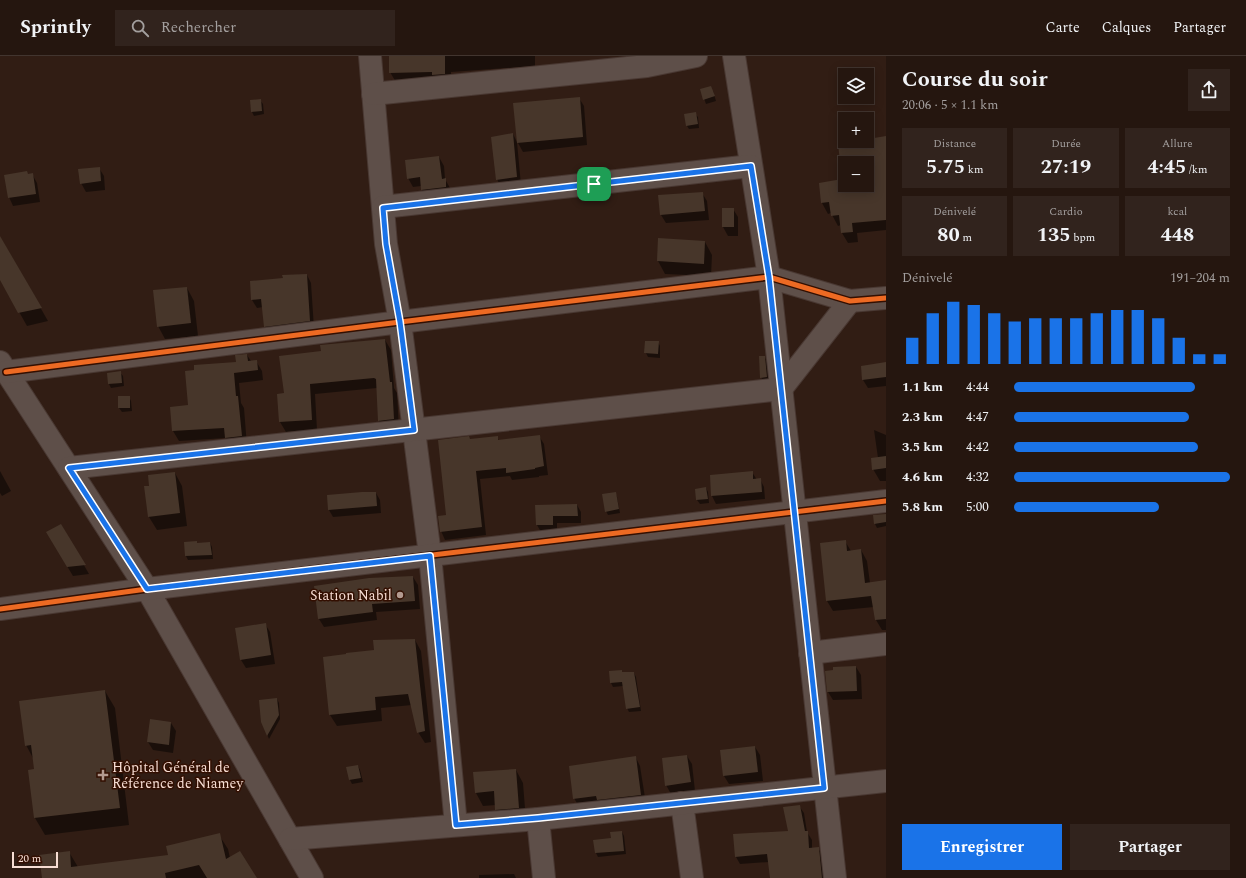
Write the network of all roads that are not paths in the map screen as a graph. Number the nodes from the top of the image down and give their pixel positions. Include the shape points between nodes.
1 (370, 56) edge
2 (696, 56) edge
3 (734, 56) edge
4 (373, 94) junction
5 (751, 166) junction
6 (383, 208) junction
7 (769, 277) junction
8 (886, 298) edge
9 (850, 301) junction
10 (400, 322) junction
11 (3, 367) edge
12 (781, 389) junction
13 (414, 430) junction
14 (69, 468) junction
15 (886, 501) edge
16 (795, 512) junction
17 (430, 556) junction
18 (147, 589) junction
19 (0, 609) edge
20 (886, 644) edge
21 (810, 653) junction
22 (886, 781) edge
23 (824, 788) junction
24 (682, 803) junction
25 (538, 818) junction
26 (456, 825) junction
27 (290, 839) junction
28 (312, 878) edge
29 (544, 878) edge
30 (692, 878) edge
31 (834, 878) edge

1 - 4 street
2 - 4 street via 647,66
3 - 5 street
4 - 6 street
5 - 6 street
5 - 7 street
6 - 10 street via 386,244
7 - 9 street
7 - 10 street
7 - 12 street
8 - 9 street
9 - 12 street
10 - 11 street
10 - 13 street
11 - 14 street
12 - 13 street
12 - 16 street
13 - 14 street
13 - 17 street
14 - 18 street
15 - 16 street
16 - 17 street
16 - 21 street
17 - 18 street
17 - 26 street
18 - 19 street
18 - 27 street
20 - 21 street
21 - 23 street
22 - 23 street
23 - 24 street
23 - 31 street
24 - 25 street
24 - 30 street
25 - 26 street
25 - 29 street
26 - 27 street
27 - 28 street

